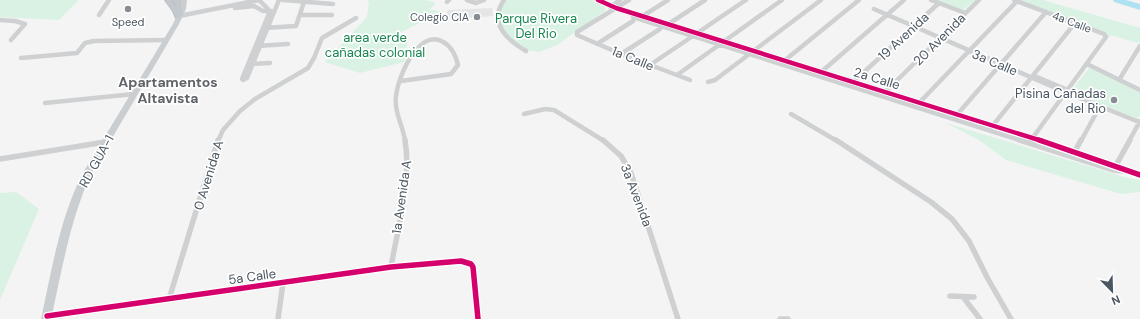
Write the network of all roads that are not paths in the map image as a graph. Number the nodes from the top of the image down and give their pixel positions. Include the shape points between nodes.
1 (109, 0) edge
2 (168, 0) edge
3 (176, 0) edge
4 (184, 0) edge
5 (259, 0) edge
6 (278, 0) edge
7 (283, 0) edge
8 (467, 0) edge
9 (484, 0) edge
10 (504, 0) edge
11 (594, 0) edge
12 (598, 0) edge
13 (620, 0) edge
14 (629, 0) edge
15 (668, 0) edge
16 (706, 0) edge
17 (746, 0) edge
18 (782, 0) edge
19 (821, 0) edge
20 (858, 0) edge
21 (904, 0) edge
22 (931, 0) edge
23 (979, 0) edge
24 (1016, 0) edge
25 (318, 2) edge
26 (938, 3) junction
27 (333, 4) dead end
28 (303, 5) dead end
29 (230, 8) dead end
30 (610, 8) junction
31 (876, 8) dead end
32 (272, 11) junction
33 (1046, 12) junction
34 (888, 14) junction
35 (965, 14) junction
36 (99, 15) dead end
37 (300, 15) junction
38 (332, 15) dead end
39 (179, 16) junction
40 (356, 18) dead end
41 (640, 18) junction
42 (0, 20) edge
43 (633, 22) dead end
44 (1075, 23) junction
45 (915, 25) junction
46 (664, 27) junction
47 (265, 28) junction
48 (698, 33) junction
49 (694, 36) junction
50 (941, 37) junction
51 (11, 40) dead end
52 (166, 40) junction
53 (722, 43) junction
54 (288, 44) dead end
55 (597, 44) junction
56 (258, 46) junction
57 (1140, 46) edge
58 (752, 50) junction
59 (971, 50) junction
60 (526, 51) dead end
61 (621, 54) junction
62 (748, 54) junction
63 (22, 58) dead end
64 (785, 60) junction
65 (270, 63) dead end
66 (1002, 63) junction
67 (781, 64) junction
68 (1086, 64) junction
69 (650, 65) junction
70 (819, 74) junction
71 (677, 75) junction
72 (1033, 76) junction
73 (690, 80) dead end
74 (1119, 80) junction
75 (401, 81) junction
76 (708, 82) dead end
77 (851, 84) junction
78 (1140, 90) edge
79 (1067, 91) junction
80 (134, 94) junction
81 (883, 94) junction
82 (45, 103) dead end
83 (917, 105) junction
84 (1100, 106) junction
85 (524, 114) dead end
86 (791, 114) dead end
87 (955, 117) junction
88 (1140, 122) edge
89 (991, 128) junction
90 (1030, 141) junction
91 (105, 142) junction
92 (1074, 154) junction
93 (0, 159) edge
94 (1114, 168) junction
95 (1140, 175) edge
96 (391, 267) junction
97 (282, 282) junction
98 (950, 296) dead end
99 (963, 297) junction
100 (974, 297) dead end
101 (169, 299) junction
102 (46, 317) edge
103 (278, 319) edge
104 (478, 319) edge
105 (678, 319) edge
106 (780, 319) edge
107 (788, 319) edge
108 (980, 319) edge
109 (1012, 319) edge

1 - 36 street
2 - 39 highway
3 - 39 highway
4 - 39 main road, RD GUA-1 via 185,4
5 - 32 street
5 - 39 street
6 - 32 street
7 - 25 street
8 - 9 street via 476,3
10 - 60 street via 499,7 500,30 510,42
11 - 30 street
12 - 30 street
13 - 30 street
14 - 30 street
15 - 41 street
16 - 46 street
17 - 48 street
18 - 53 street
19 - 58 street
20 - 64 street
21 - 34 street
22 - 26 street
23 - 35 street, 20 Avenida
24 - 33 street, 4a Calle
24 - 59 street
25 - 27 street
26 - 35 street
26 - 45 street, 19 Avenida
28 - 37 street
29 - 32 street via 254,6 263,11
30 - 41 street, 2a Calle
30 - 55 street, 1a Calle via 576,34
31 - 34 street, 3a Calle
32 - 47 street
33 - 44 street, 4a Calle
33 - 66 street
34 - 45 street, 3a Calle
34 - 70 street
35 - 50 street, 20 Avenida
37 - 38 street
37 - 47 street via 296,26
39 - 52 main road, RD GUA-1
40 - 101 street, 0 Avenida A via 322,38 308,68 255,99 223,130 216,145
41 - 46 street, 2a Calle
42 - 51 street via 25,24
43 - 55 street
44 - 68 street, 4a Calle via 1106,37
44 - 72 street
45 - 50 street, 3a Calle
45 - 77 street, 19 Avenida
46 - 48 street, 2a Calle
46 - 49 street, 2a Calle
46 - 61 street
47 - 56 street
48 - 49 street
48 - 53 street, 2a Calle
49 - 53 street, 2a Calle
49 - 69 street
50 - 59 street, 3a Calle
50 - 81 street, 20 Avenida
52 - 63 street via 94,41 85,44 77,53
52 - 80 main road, RD GUA-1
53 - 58 street, 2a Calle
53 - 62 street, 2a Calle
53 - 71 street
54 - 56 street
55 - 61 street, 1a Calle
56 - 65 street via 250,64
57 - 74 street
58 - 62 street
58 - 64 street, 2a Calle
59 - 66 street, 3a Calle
59 - 83 street
61 - 69 street, 1a Calle
62 - 67 street, 2a Calle
62 - 76 street via 715,80
64 - 67 street
64 - 70 street, 2a Calle
66 - 72 street, 3a Calle
66 - 87 street
67 - 70 street, 2a Calle
68 - 74 street
68 - 79 street
69 - 71 street, 1a Calle
70 - 77 street, 2a Calle
71 - 73 street, 1a Calle
72 - 79 street, 3a Calle
72 - 89 street
74 - 78 street
75 - 75 street, 1a Avenida A via 452,74 458,65 448,44 444,41 428,42 416,50
75 - 96 street, 1a Avenida A via 396,107 405,137 407,172
77 - 81 street, 2a Calle
79 - 84 street, 3a Calle
79 - 90 street
80 - 82 street
80 - 91 main road, RD GUA-1
81 - 83 street, 2a Calle
83 - 87 street, 2a Calle
84 - 88 street, 3a Calle
84 - 92 street
85 - 105 street, 3a Avenida via 551,109 560,112 617,151 631,174
86 - 109 street via 853,150 952,219 969,241
87 - 89 street, 2a Calle
88 - 94 street
89 - 90 street, 2a Calle
90 - 92 street, 2a Calle
91 - 93 street
91 - 102 main road, RD GUA-1 via 77,195 67,226
92 - 94 street, 2a Calle
94 - 95 street, 2a Calle
96 - 97 street, 5a Calle
96 - 104 street, 5a Calle via 461,261 471,264
97 - 101 street, 5a Calle
97 - 103 street
98 - 99 street
99 - 100 street
99 - 108 street
101 - 102 street, 5a Calle
106 - 107 street

